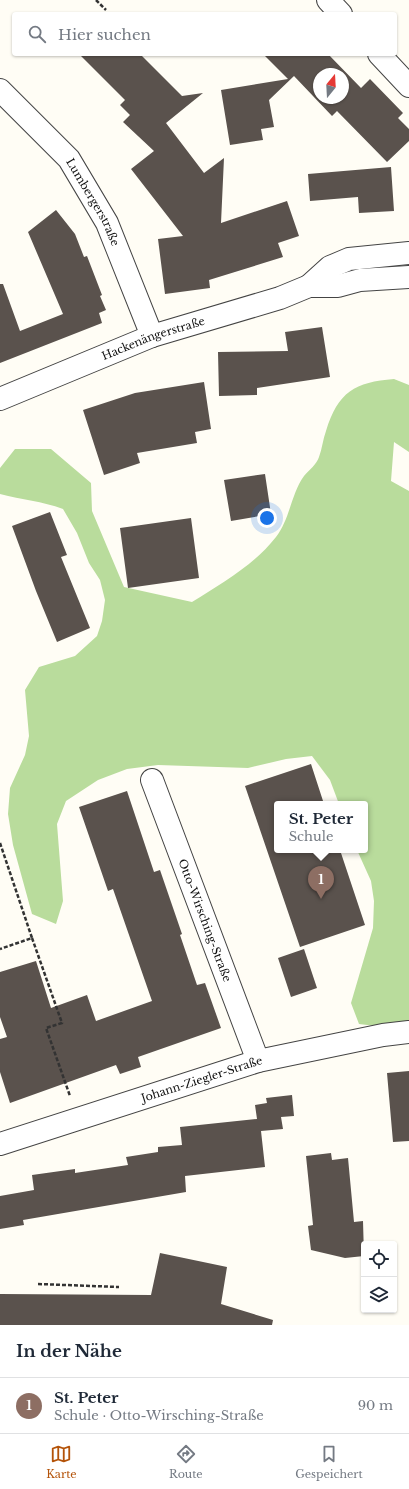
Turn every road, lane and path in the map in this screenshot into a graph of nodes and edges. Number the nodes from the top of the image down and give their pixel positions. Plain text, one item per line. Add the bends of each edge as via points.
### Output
1 (96, 0) edge
2 (328, 0) edge
3 (106, 10) dead end
4 (339, 12) edge
5 (380, 56) edge
6 (409, 86) edge
7 (0, 90) edge
8 (409, 253) edge
9 (409, 277) edge
10 (309, 286) junction
11 (152, 336) junction
12 (0, 399) edge
13 (152, 780) dead end
14 (0, 843) edge
15 (32, 938) junction
16 (0, 949) edge
17 (409, 1032) edge
18 (258, 1061) junction
19 (78, 1120) junction
20 (0, 1144) edge
21 (38, 1284) dead end
22 (119, 1287) dead end

1 - 3 path
2 - 4 street
5 - 6 street
7 - 11 street, Lumbergerstraße via 69,158 107,223
8 - 10 street, Hackenängerstraße via 349,259 330,267
9 - 10 street, Hackenängerstraße via 360,280 338,286
10 - 11 street, Hackenängerstraße via 280,298
11 - 12 street, Hackenängerstraße
13 - 18 street, Otto-Wirsching-Straße
14 - 15 path
15 - 16 path
15 - 19 path via 62,1023 46,1028
17 - 18 street, Johann-Ziegler-Straße
18 - 19 street, Johann-Ziegler-Straße
19 - 20 street, Johann-Ziegler-Straße
21 - 22 path

